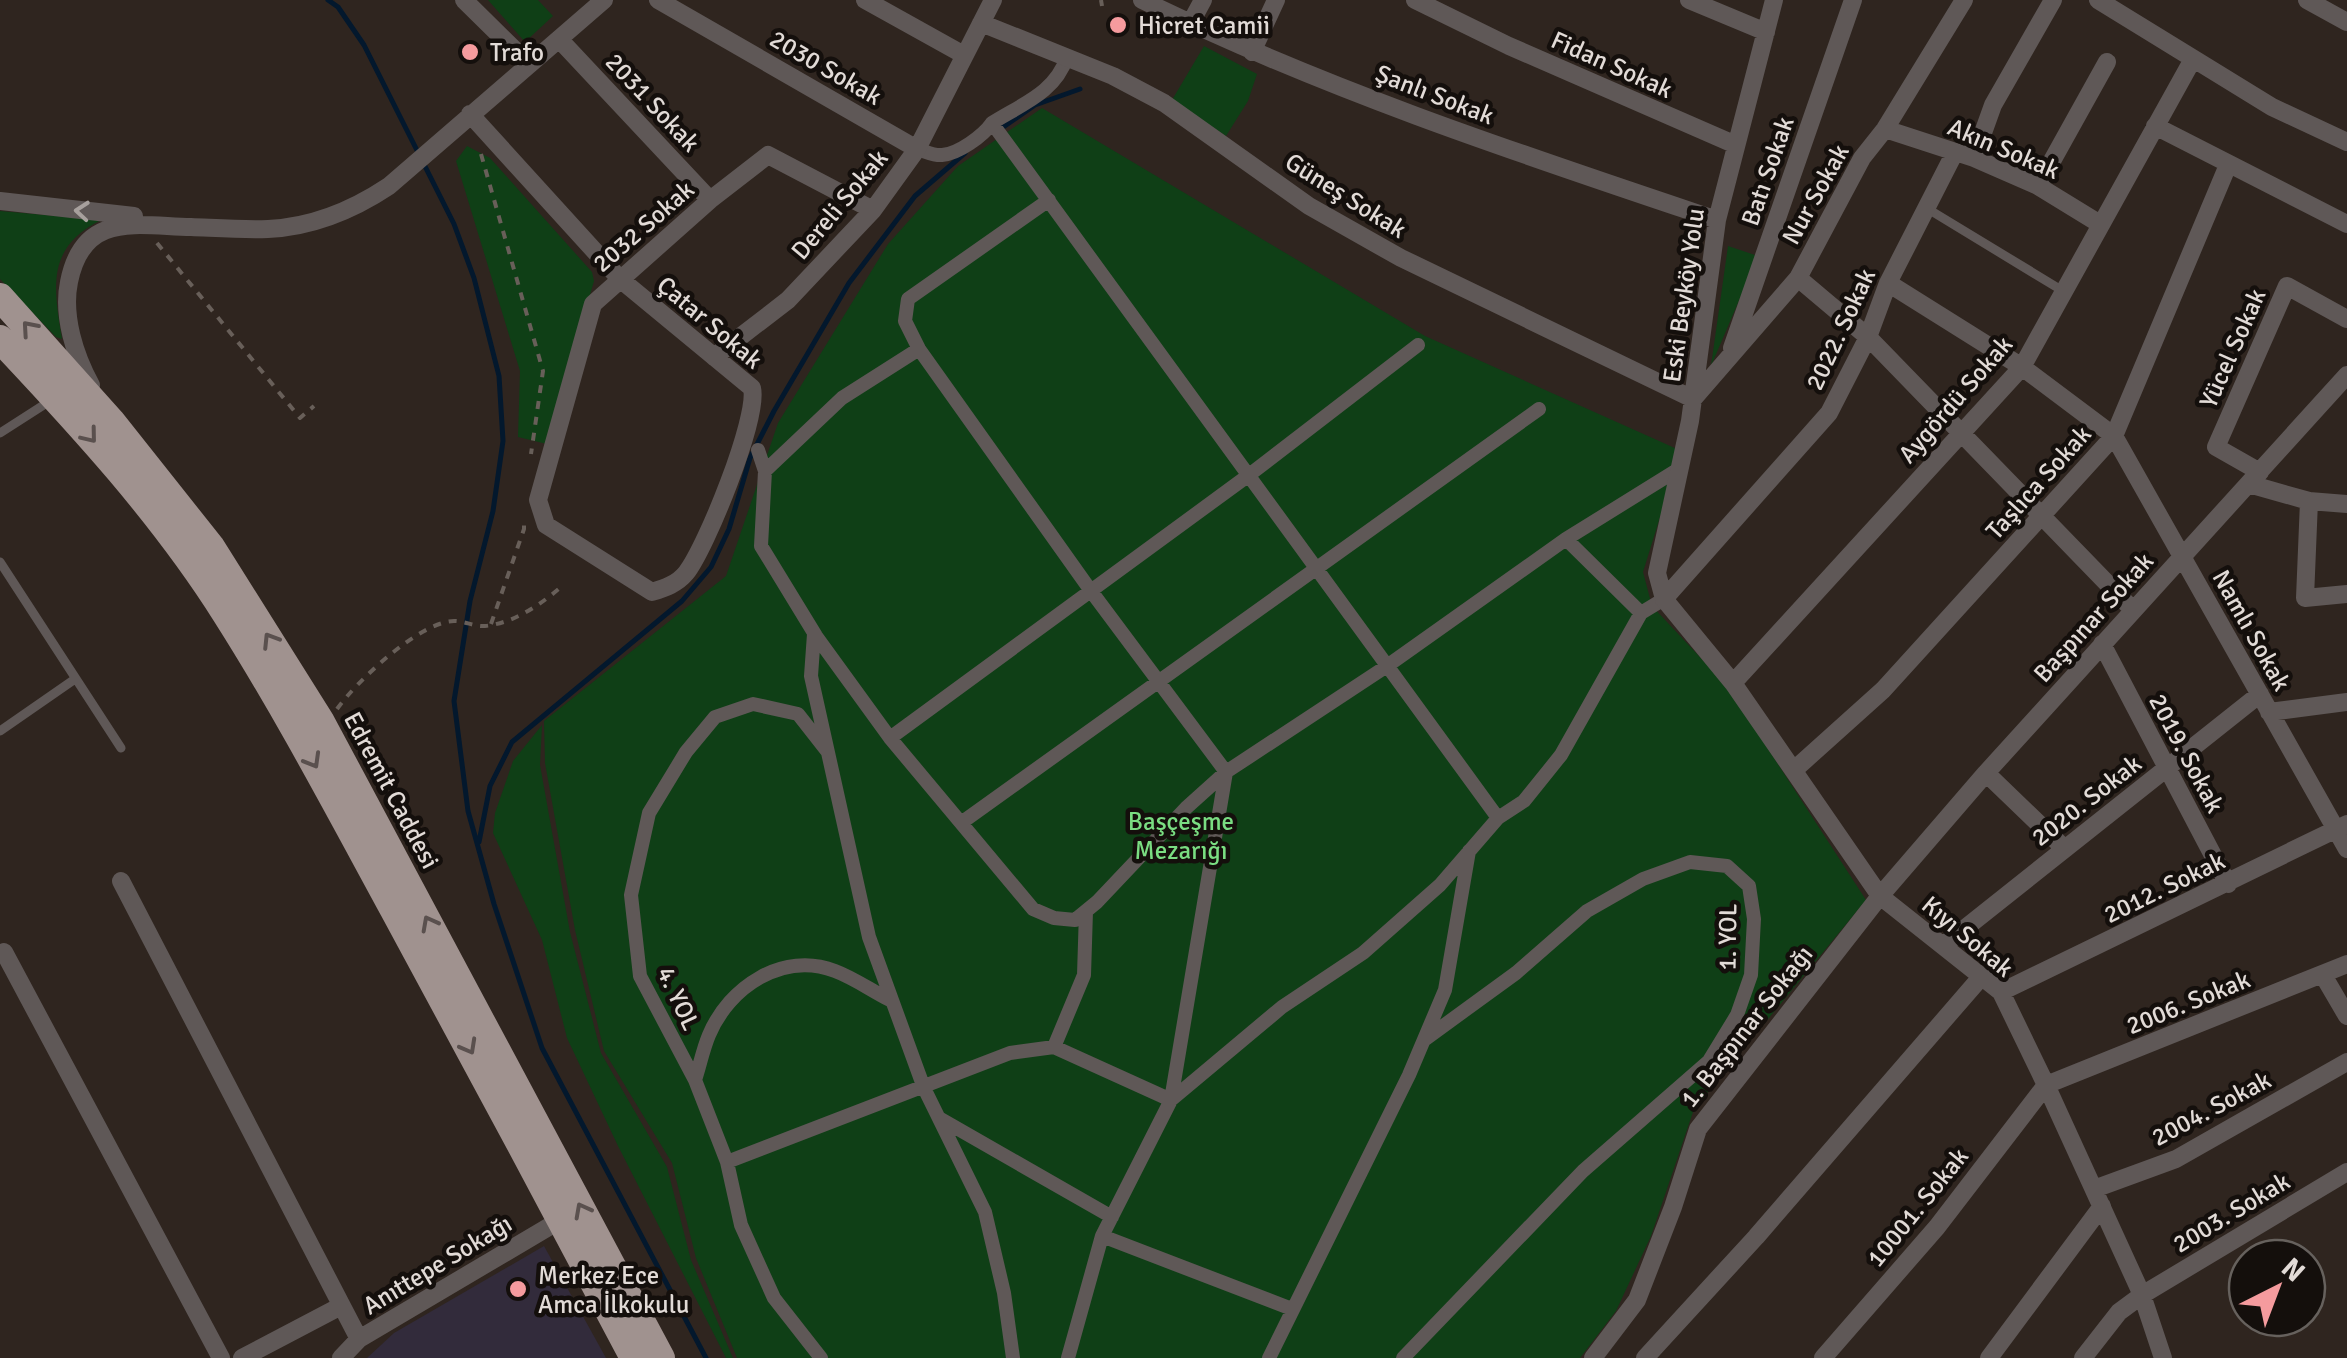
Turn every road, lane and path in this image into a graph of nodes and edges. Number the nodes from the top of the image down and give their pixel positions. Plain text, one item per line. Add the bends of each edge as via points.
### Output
1 (604, 0) edge
2 (658, 0) edge
3 (865, 0) edge
4 (993, 0) edge
5 (1142, 0) edge
6 (1203, 0) edge
7 (1276, 0) edge
8 (1415, 0) edge
9 (1689, 0) edge
10 (1774, 0) edge
11 (1853, 0) edge
12 (1964, 0) edge
13 (2053, 0) edge
14 (2098, 0) edge
15 (2307, 0) edge
16 (469, 2) edge
17 (981, 22) junction
18 (2347, 22) edge
19 (1190, 24) junction
20 (1766, 32) junction
21 (559, 38) junction
22 (1252, 52) junction
23 (964, 55) junction
24 (1067, 58) junction
25 (2193, 59) junction
26 (2108, 62) dead end
27 (528, 64) junction
28 (470, 114) junction
29 (2154, 126) junction
30 (996, 128) junction
31 (1885, 129) junction
32 (2347, 142) edge
33 (1736, 146) junction
34 (917, 148) junction
35 (482, 154) dead end
36 (1964, 155) junction
37 (2228, 165) junction
38 (2038, 186) junction
39 (0, 200) edge
40 (710, 200) junction
41 (1049, 200) junction
42 (873, 210) junction
43 (1928, 210) junction
44 (1717, 220) junction
45 (2100, 224) junction
46 (2347, 224) edge
47 (214, 226) junction
48 (150, 234) dead end
49 (1798, 278) junction
50 (620, 279) junction
51 (1888, 282) junction
52 (2063, 291) junction
53 (0, 297) edge
54 (2347, 319) edge
55 (1868, 337) junction
56 (0, 339) edge
57 (1418, 345) dead end
58 (919, 349) junction
59 (714, 357) junction
60 (1728, 358) junction
61 (2022, 367) junction
62 (543, 371) dead end
63 (2347, 375) edge
64 (55, 398) junction
65 (1692, 399) junction
66 (314, 406) dead end
67 (1539, 409) dead end
68 (110, 421) junction
69 (1961, 432) junction
70 (0, 433) edge
71 (2114, 436) junction
72 (758, 450) dead end
73 (764, 471) junction
74 (1674, 472) dead end
75 (1249, 475) junction
76 (2254, 478) junction
77 (2309, 502) junction
78 (2347, 504) edge
79 (2043, 514) junction
80 (546, 524) joint
81 (1566, 539) junction
82 (2182, 556) junction
83 (0, 562) edge
84 (1317, 569) junction
85 (561, 587) dead end
86 (1091, 591) junction
87 (2347, 594) edge
88 (1664, 599) junction
89 (2134, 610) junction
90 (1640, 613) junction
91 (814, 633) junction
92 (2102, 644) junction
93 (1387, 666) junction
94 (75, 678) junction
95 (1734, 683) junction
96 (1159, 684) junction
97 (2260, 694) junction
98 (2347, 702) edge
99 (2270, 712) junction
100 (331, 716) dead end
101 (0, 731) edge
102 (890, 738) junction
103 (120, 748) dead end
104 (827, 751) junction
105 (2167, 768) junction
106 (1794, 770) junction
107 (1226, 772) junction
108 (1986, 773) junction
109 (1498, 818) junction
110 (961, 823) junction
111 (2341, 827) edge
112 (2066, 849) junction
113 (2347, 850) edge
114 (1469, 851) junction
115 (121, 881) dead end
116 (2228, 884) junction
117 (1880, 896) junction
118 (1086, 911) junction
119 (1944, 945) junction
120 (4, 952) dead end
121 (2347, 964) edge
122 (2323, 975) junction
123 (1982, 976) junction
124 (2000, 992) junction
125 (890, 1000) junction
126 (2347, 1016) edge
127 (1424, 1040) junction
128 (1054, 1046) junction
129 (2347, 1062) edge
130 (696, 1080) junction
131 (2046, 1084) junction
132 (924, 1088) junction
133 (1171, 1100) junction
134 (938, 1118) junction
135 (727, 1162) junction
136 (2347, 1172) edge
137 (2098, 1198) junction
138 (1112, 1217) junction
139 (562, 1219) junction
140 (1102, 1236) junction
141 (2142, 1295) junction
142 (342, 1306) junction
143 (1292, 1309) junction
144 (359, 1340) junction
145 (221, 1358) edge
146 (242, 1358) edge
147 (342, 1358) edge
148 (634, 1358) edge
149 (661, 1358) edge
150 (821, 1358) edge
151 (1013, 1358) edge
152 (1068, 1358) edge
153 (1269, 1358) edge
154 (1403, 1358) edge
155 (1593, 1358) edge
156 (1646, 1358) edge
157 (1822, 1358) edge
158 (1989, 1358) edge
159 (2083, 1358) edge
160 (2163, 1358) edge

1 - 21 street
2 - 34 street, 2030 Sokak
3 - 23 street
4 - 17 street, Dereli Sokak
5 - 19 street, Şanlı Sokak
6 - 19 street
7 - 22 street
8 - 33 street, Fidan Sokak
9 - 20 street
10 - 20 street, Eski Beyköy Yolu
11 - 60 street, Batı Sokak
12 - 31 street, Nur Sokak
13 - 36 street, 2022. Sokak
14 - 25 street
15 - 18 street
16 - 27 street
17 - 23 street, Dereli Sokak
17 - 24 street, Güneş Sokak
19 - 22 street, Şanlı Sokak
20 - 33 street, Eski Beyköy Yolu
21 - 27 street
21 - 40 street, 2031 Sokak
22 - 44 street, Şanlı Sokak
23 - 34 street, Dereli Sokak
24 - 30 street via 1060,78
24 - 65 street, Güneş Sokak via 1164,102 1309,206 1402,258
25 - 29 street, Aygördü Sokak
25 - 32 street
26 - 38 street
27 - 28 street
28 - 47 street via 360,205 302,224
28 - 50 street, Çatar Sokak
29 - 37 street
29 - 45 street, Aygördü Sokak
30 - 34 street via 952,153
30 - 41 street
31 - 36 street, Akın Sokak
31 - 49 street, Nur Sokak via 1862,158
33 - 44 street, Eski Beyköy Yolu
34 - 42 street, Dereli Sokak
35 - 62 path
36 - 38 street, Akın Sokak
36 - 43 street, 2022. Sokak
37 - 46 street
37 - 71 street, Taşlıca Sokak
38 - 45 street, Akın Sokak
47 -> 39 street
40 - 42 street, 2032 Sokak via 768,155
40 - 50 street, 2032 Sokak
41 - 58 street via 908,298 905,321
41 - 75 street
42 - 59 street, Dereli Sokak via 788,300
43 - 51 street, 2022. Sokak
43 - 52 lane
44 - 65 street, Eski Beyköy Yolu
45 - 52 street, Aygördü Sokak
47 - 68 street via 114,226 88,242 73,263 69,324 80,365
48 - 66 path via 300,418
49 - 55 street
49 - 60 street, Nur Sokak
50 - 59 street, Çatar Sokak
50 - 80 street, 2032 Sokak via 593,304 538,500
51 - 55 street, 2022. Sokak
51 - 61 street
52 - 61 street, Aygördü Sokak
68 -> 53 highway, Edremit Caddesi
54 - 76 street, Yücel Sokak via 2287,286 2216,447
55 - 69 street
55 - 88 street, 2022. Sokak via 1829,413
56 - 64 highway
57 - 75 street
58 - 73 street via 842,398
58 - 86 street
59 - 80 street, Çatar Sokak via 752,388 752,414 706,540 684,575 652,592
60 - 65 street, Nur Sokak
61 - 69 street, Aygördü Sokak
61 - 71 street
63 - 76 street, Başpınar Sokak
64 - 70 lane
64 -> 139 highway via 164,527 225,612
65 - 88 street, Eski Beyköy Yolu via 1657,573
67 - 84 street
149 -> 68 highway, Edremit Caddesi via 321,722 211,547
69 - 79 street
69 - 95 street, Aygördü Sokak
71 - 79 street, Taşlıca Sokak
71 - 82 street, Namlı Sokak
72 - 73 street
73 - 91 street via 761,546
74 - 81 street
75 - 84 street
75 - 86 street
76 - 77 street
76 - 82 street, Başpınar Sokak
77 - 78 street
77 - 87 street via 2305,598
79 - 89 street
79 - 106 street, Taşlıca Sokak via 1883,690
81 - 90 street
81 - 93 street
82 - 89 street, Başpınar Sokak
82 - 97 street, Namlı Sokak
83 - 94 lane
84 - 93 street
84 - 96 street
85 - 100 path via 504,622 452,621 382,660
86 - 96 street
86 - 102 street
88 - 90 street
88 - 95 street, Kıyı Sokak
89 - 92 street, Başpınar Sokak
90 - 109 street via 1561,755 1524,801
91 - 102 street
91 - 104 street via 811,676
92 - 105 street, 2019. Sokak
92 - 108 street, Başpınar Sokak
93 - 107 street
93 - 109 street
94 - 101 lane
94 - 103 lane
95 - 106 street, Kıyı Sokak
96 - 107 street
96 - 110 street
97 - 99 street, Namlı Sokak
97 - 105 street, 2020. Sokak
98 - 99 street
99 - 111 street, Namlı Sokak
102 - 110 street
104 - 125 street via 868,937
104 - 130 street, 4. YOL via 798,714 753,704 715,717 648,812 631,895 640,976
105 - 112 street, 2020. Sokak
105 - 116 street, 2019. Sokak
106 - 117 street, Kıyı Sokak
107 - 118 street
107 - 133 street
108 - 112 street
108 - 117 street, Başpınar Sokak
109 - 114 street
110 - 118 street via 1033,909 1075,920
111 - 113 street, Namlı Sokak
111 - 116 street, 2012. Sokak
112 - 119 street, 2020. Sokak
114 - 127 street via 1445,990
114 - 133 street via 1363,954 1282,1007
115 - 142 street
116 - 124 street, 2012. Sokak
117 - 119 street, Kıyı Sokak
117 - 155 street, 1. Başpınar Sokağı via 1698,1129 1637,1300
118 - 128 street via 1084,975
119 - 123 street, Kıyı Sokak
120 - 145 street
121 - 122 street, 2006. Sokak
122 - 126 street
122 - 131 street, 2006. Sokak
123 - 124 street, Kıyı Sokak
123 - 156 street
124 - 131 street, Kıyı Sokak
125 - 130 street via 832,970 797,964 760,975 710,1032
125 - 132 street
127 - 143 street
127 - 154 street, 1. YOL via 1588,911 1644,878 1690,862 1727,866 1749,886 1751,976 1710,1061 1583,1172
128 - 132 street via 1010,1053
128 - 133 street
129 - 137 street, 2004. Sokak
130 - 135 street, 4. YOL
131 - 137 street, Kıyı Sokak
131 - 157 street, 10001. Sokak via 1937,1227
132 - 134 street
132 - 135 street
133 - 138 street
134 - 138 street
134 - 151 street via 985,1212
135 - 150 street, 4. YOL via 740,1226 774,1298
136 - 141 street, 2003. Sokak
137 - 141 street, Kıyı Sokak
137 - 158 street
138 - 140 street
139 - 144 street, Anıttepe Sokağı
139 - 148 highway
140 - 143 street
140 - 152 street
141 - 159 street, 2003. Sokak via 2119,1312
141 - 160 street, Kıyı Sokak
142 - 144 street
142 - 146 street
143 - 153 street
144 - 147 street, Anıttepe Sokağı

